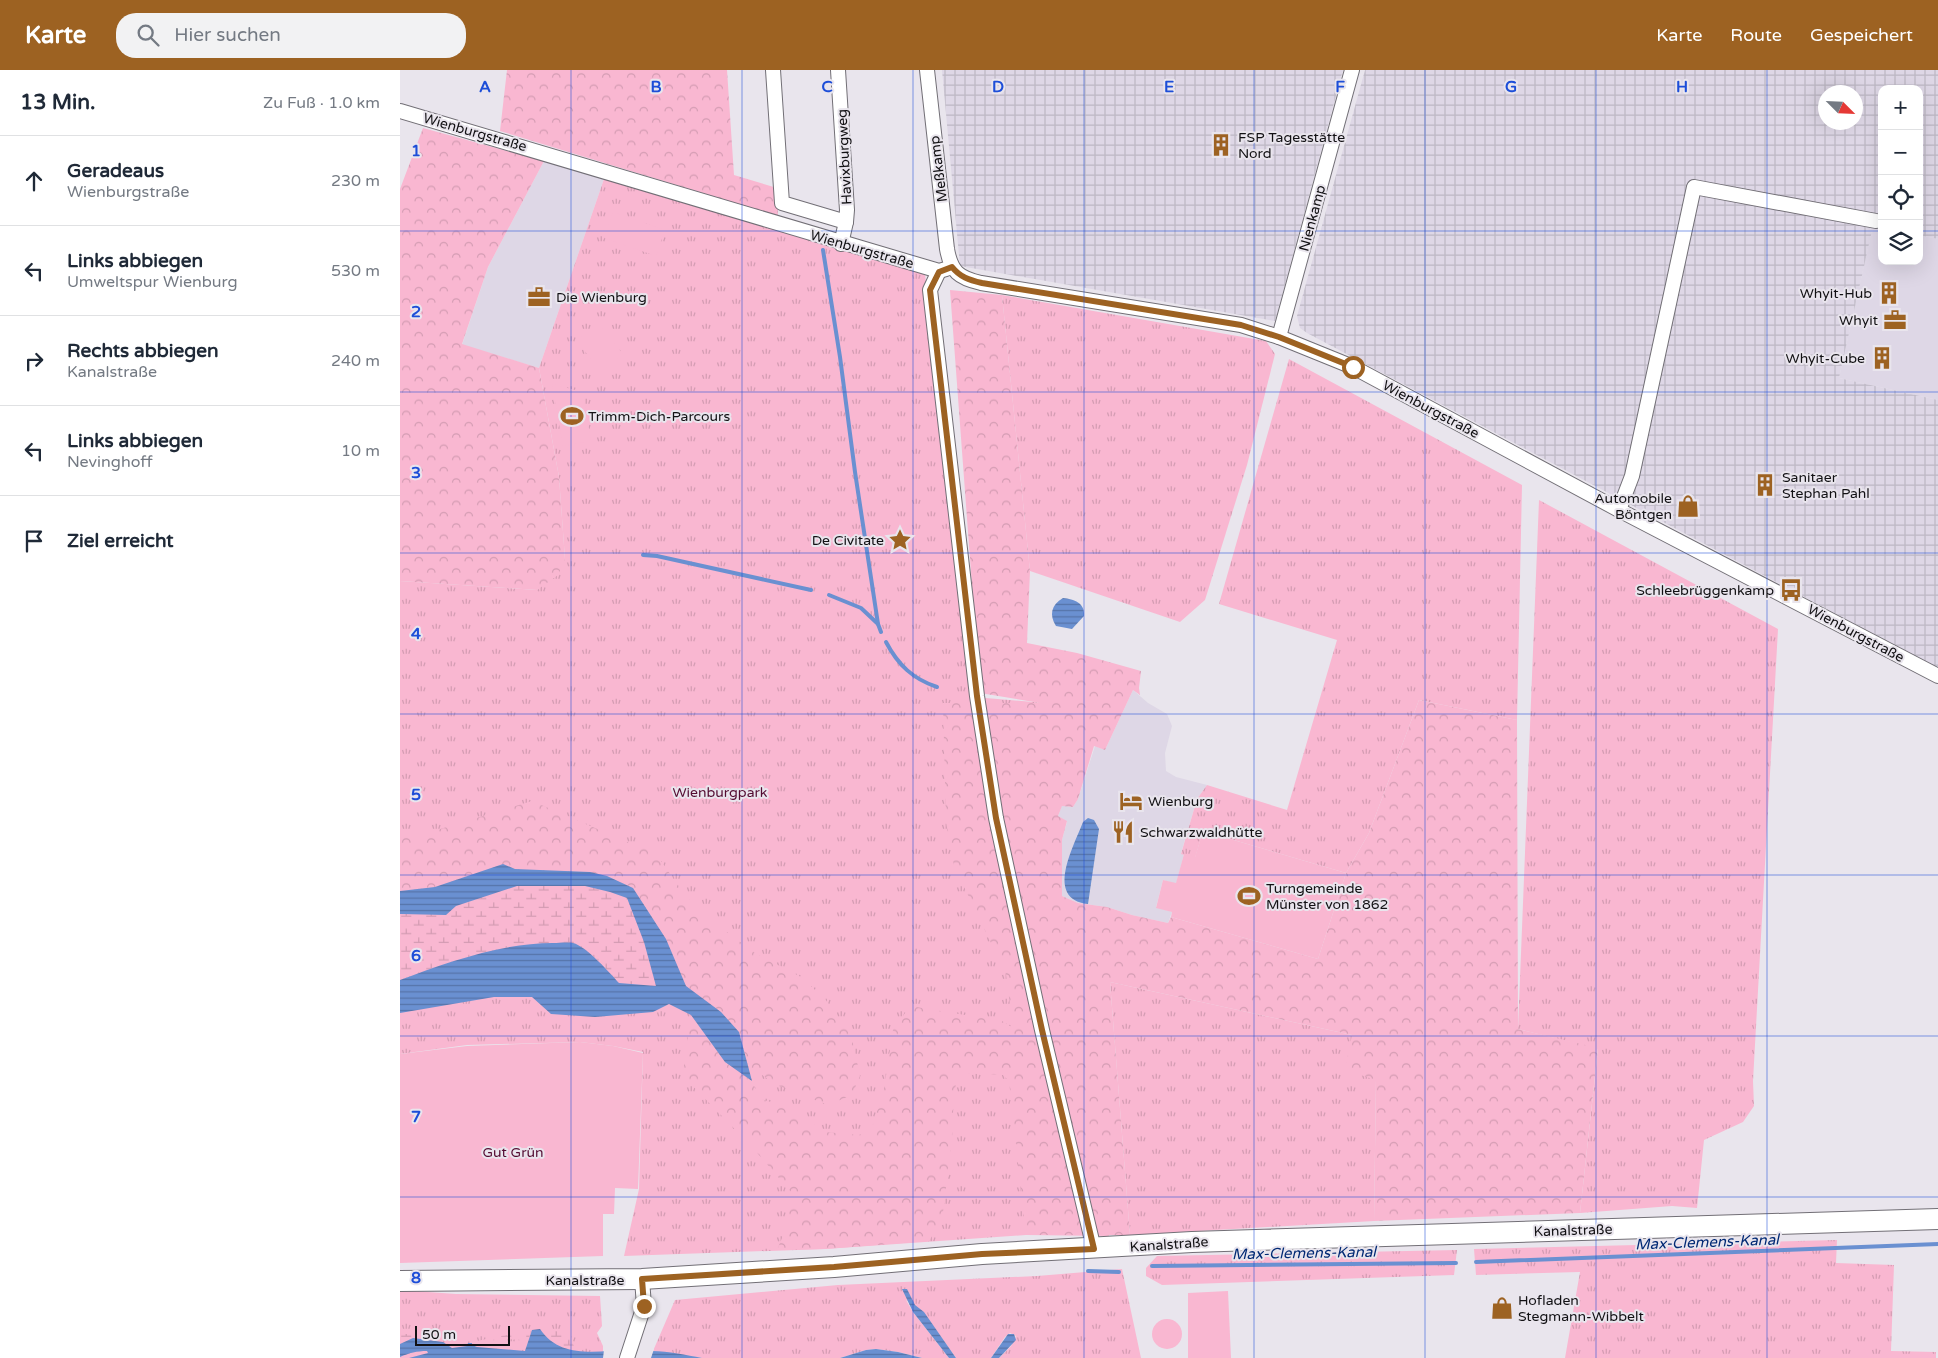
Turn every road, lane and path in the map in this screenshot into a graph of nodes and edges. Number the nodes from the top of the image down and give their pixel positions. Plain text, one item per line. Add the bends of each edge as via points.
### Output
1 (773, 70) edge
2 (838, 70) edge
3 (928, 70) edge
4 (1352, 70) edge
5 (400, 111) edge
6 (1876, 221) dead end
7 (846, 222) junction
8 (841, 244) junction
9 (945, 269) junction
10 (1279, 337) junction
11 (1619, 510) junction
12 (1938, 676) edge
13 (1938, 1219) edge
14 (1094, 1249) junction
15 (642, 1279) junction
16 (400, 1281) edge
17 (627, 1358) edge

1 - 7 street via 782,203
2 - 7 street, Havixburgweg
3 - 9 street, Meßkamp via 947,249
4 - 10 street, Nienkamp
5 - 8 street, Wienburgstraße
6 - 11 street via 1694,187 1632,476
7 - 8 street, Havixburgweg
8 - 9 street, Wienburgstraße
9 - 10 street, Wienburgstraße via 973,281 1215,320
9 - 14 street via 930,290 990,784 1006,868
10 - 11 street, Wienburgstraße via 1353,367
11 - 12 street, Wienburgstraße
13 - 14 main road, Kanalstraße via 1192,1242
14 - 15 main road, Kanalstraße
15 - 16 main road, Kanalstraße
15 - 17 street via 644,1306

